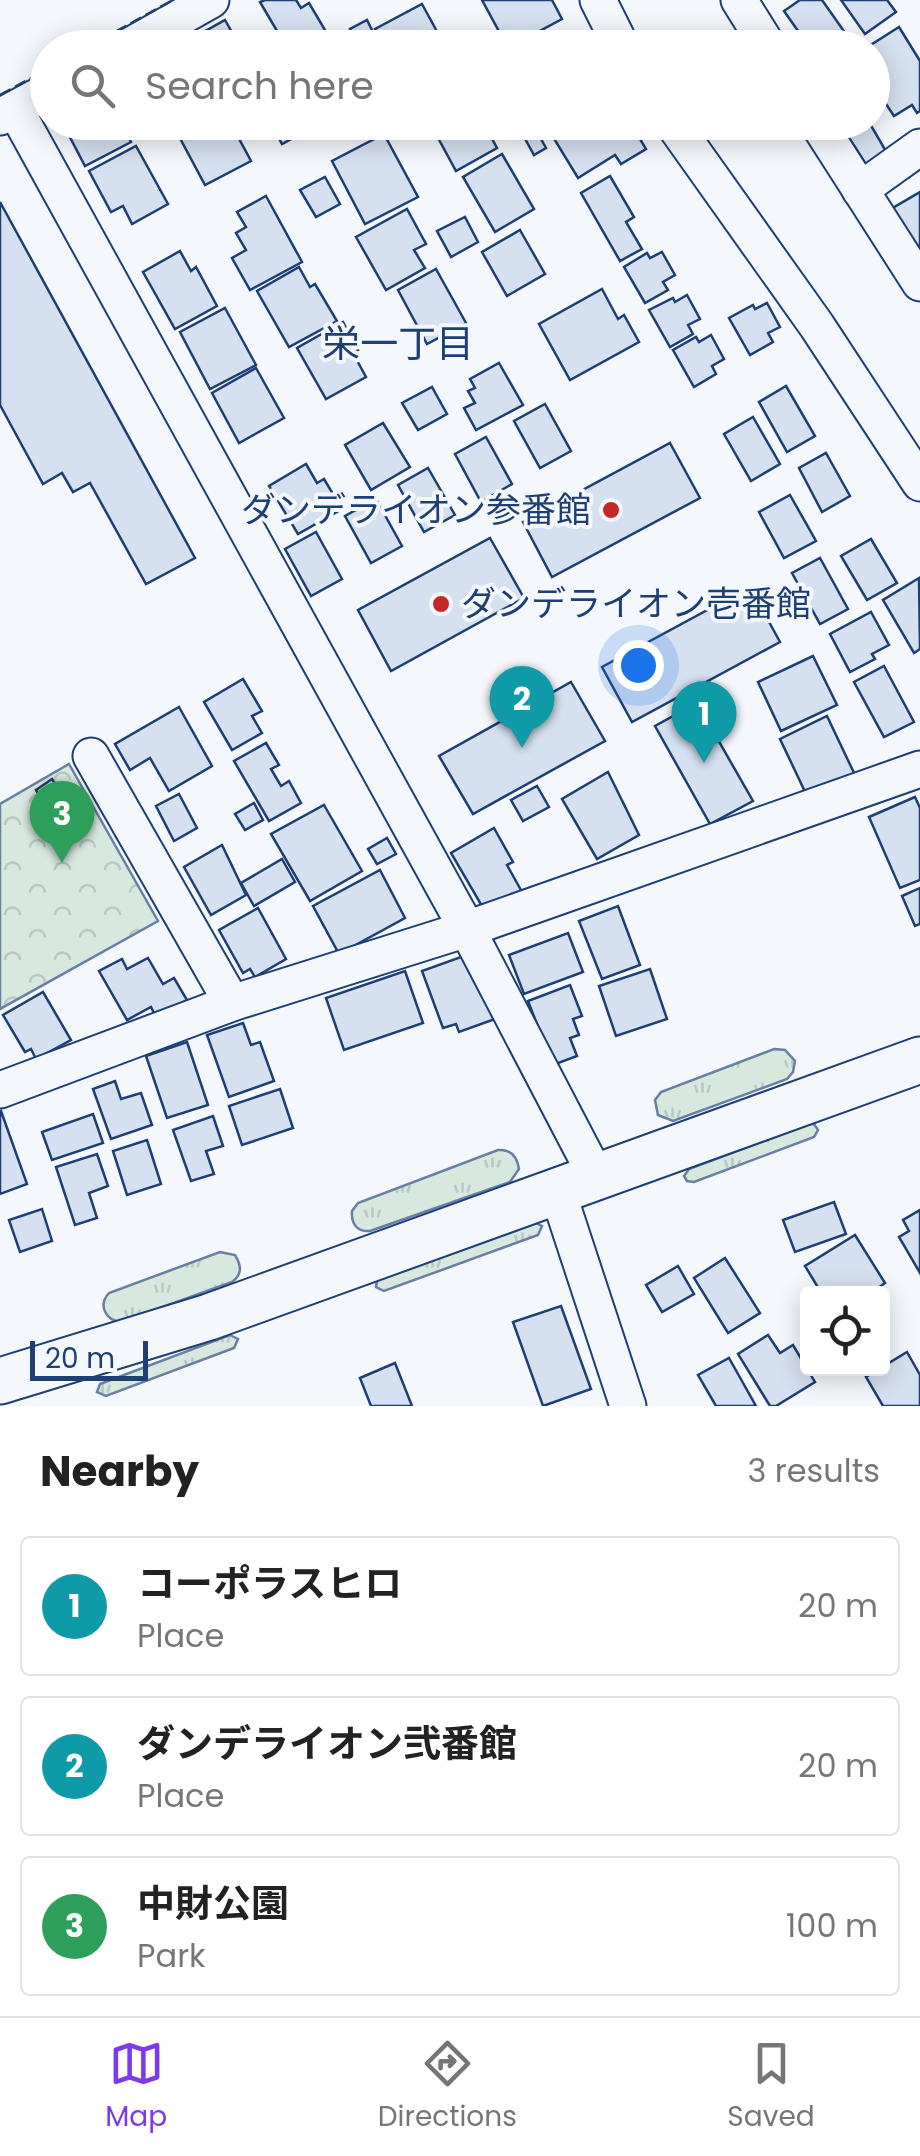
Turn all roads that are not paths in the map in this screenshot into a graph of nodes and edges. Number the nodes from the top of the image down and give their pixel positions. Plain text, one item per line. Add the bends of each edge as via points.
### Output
1 (211, 0) edge
2 (598, 0) edge
3 (738, 0) edge
4 (158, 30) edge
5 (613, 30) edge
6 (757, 30) edge
7 (30, 101) edge
8 (8, 113) edge
9 (685, 140) edge
10 (828, 140) edge
11 (920, 147) edge
12 (860, 190) junction
13 (920, 284) edge
14 (920, 483) edge
15 (90, 756) dead end
16 (920, 769) edge
17 (468, 929) junction
18 (232, 1003) junction
19 (920, 1060) edge
20 (4, 1080) edge
21 (578, 1185) junction
22 (0, 1382) edge
23 (628, 1406) edge

1 - 4 street
2 - 5 street
3 - 6 street
7 - 8 street
8 - 17 street
9 - 14 street
10 - 12 street
11 - 12 street
12 - 13 street
15 - 18 street
16 - 17 street
17 - 18 street
17 - 21 street
18 - 20 street
19 - 21 street
21 - 22 street via 209,1317
21 - 23 street

